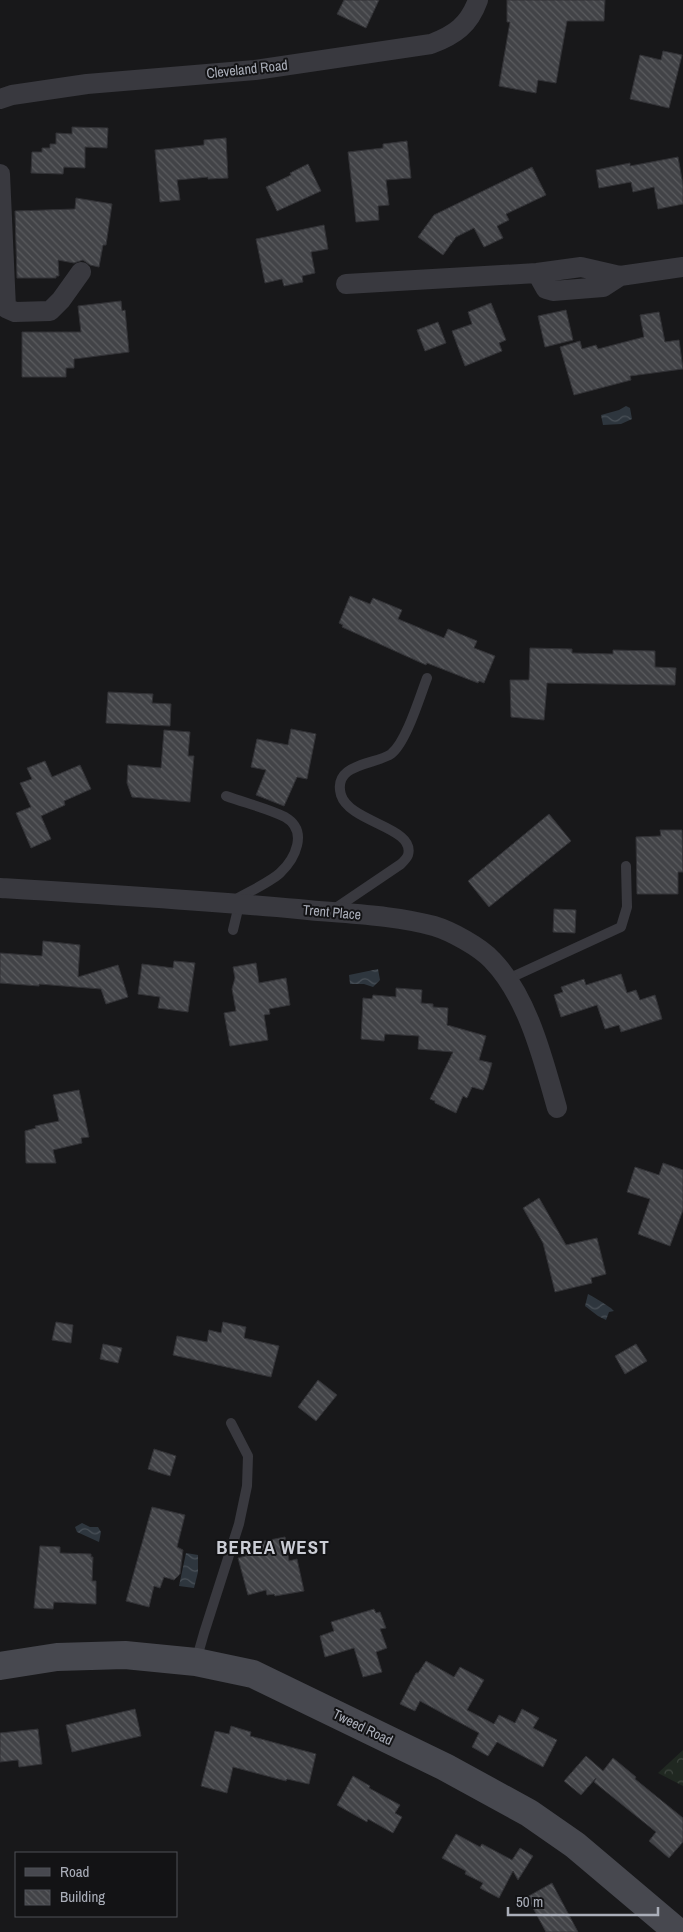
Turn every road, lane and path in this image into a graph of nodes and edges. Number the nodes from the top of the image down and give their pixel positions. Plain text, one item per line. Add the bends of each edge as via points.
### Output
1 (477, 2) edge
2 (0, 99) edge
3 (0, 174) edge
4 (683, 267) edge
5 (81, 272) dead end
6 (346, 284) dead end
7 (427, 678) dead end
8 (226, 796) dead end
9 (626, 866) dead end
10 (0, 888) edge
11 (234, 905) junction
12 (329, 912) junction
13 (233, 930) dead end
14 (508, 979) junction
15 (557, 1108) dead end
16 (232, 1423) dead end
17 (196, 1662) junction
18 (0, 1666) edge
19 (678, 1932) edge

1 - 2 street, Cleveland Road via 461,28 431,44 255,70 87,84
3 - 5 street via 6,308 15,312 50,311
4 - 6 street via 620,276 602,287 553,291 546,289 537,273
7 - 12 lane via 403,739 392,753 346,772 341,783 341,794 348,807 403,836 408,845 408,855 401,864
8 - 11 lane via 286,818 298,834 289,862 279,874
9 - 14 lane via 627,907 621,927
10 - 11 street, Trent Place
11 - 12 street, Trent Place
11 - 13 lane
12 - 14 street, Trent Place via 406,919 437,927 477,948 492,959
14 - 15 street, Trent Place via 534,1036
16 - 17 lane via 248,1456 247,1486 239,1524
17 - 18 street, Tweed Road via 125,1655 57,1657
17 - 19 street, Tweed Road via 253,1674 445,1767 530,1813 575,1845

